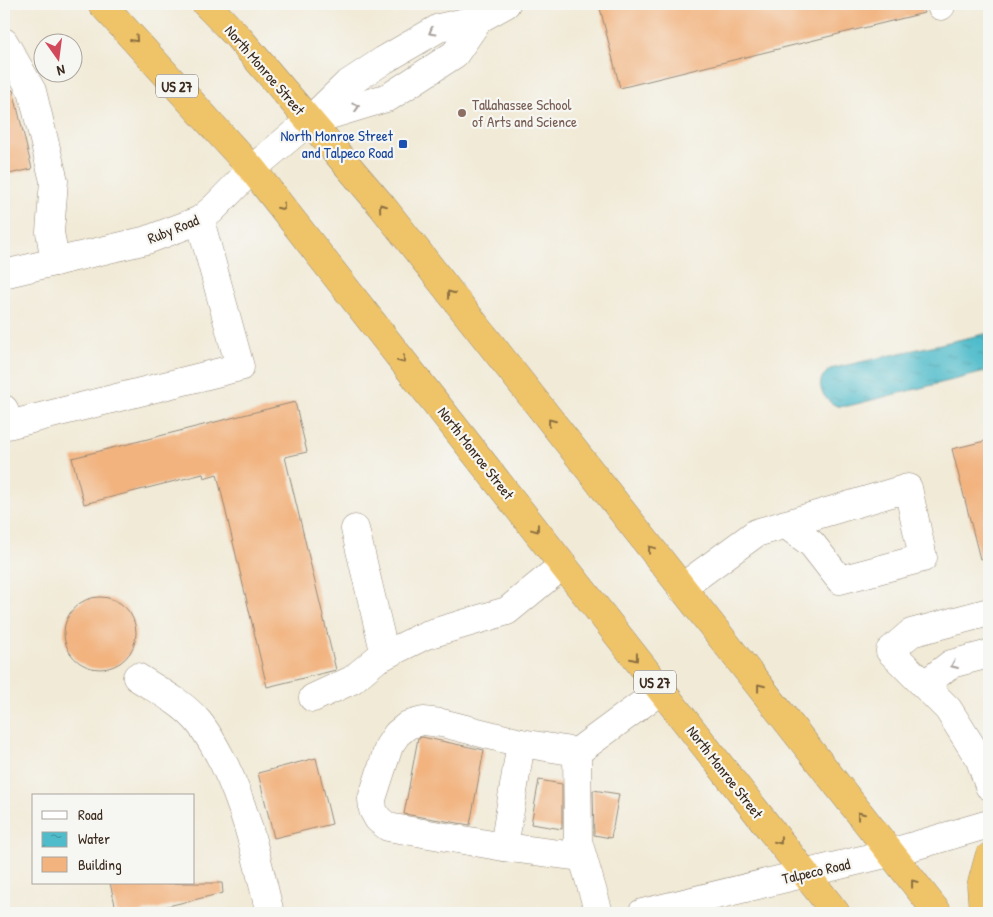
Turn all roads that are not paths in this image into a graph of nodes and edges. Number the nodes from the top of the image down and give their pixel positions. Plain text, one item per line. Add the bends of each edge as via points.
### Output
1 (102, 4) edge
2 (206, 4) edge
3 (506, 4) edge
4 (4, 42) edge
5 (309, 121) junction
6 (252, 169) junction
7 (200, 220) junction
8 (55, 262) junction
9 (4, 274) edge
10 (4, 409) edge
11 (785, 524) junction
12 (355, 529) dead end
13 (563, 565) junction
14 (681, 588) junction
15 (989, 612) edge
16 (386, 654) junction
17 (989, 654) edge
18 (137, 678) dead end
19 (924, 685) junction
20 (661, 690) junction
21 (313, 698) dead end
22 (520, 743) junction
23 (577, 752) junction
24 (989, 786) edge
25 (989, 824) edge
26 (504, 847) junction
27 (890, 853) junction
28 (582, 857) junction
29 (989, 857) edge
30 (805, 874) junction
31 (270, 913) edge
32 (599, 913) edge
33 (642, 913) edge
34 (836, 913) edge
35 (938, 913) edge
36 (982, 913) edge

1 -> 6 highway, North Monroe Street / US 27
2 - 5 highway, North Monroe Street
3 - 5 street, Ruby Road via 479,19 439,28 384,60 346,84
4 - 8 street via 32,91 54,181 50,232
5 - 6 street, Ruby Road
14 -> 5 highway, North Monroe Street via 382,206
6 - 7 street, Ruby Road
6 -> 13 highway, North Monroe Street / US 27
7 - 8 street, Ruby Road via 147,240
7 - 10 street via 240,367 8,425
8 - 9 street, Ruby Road
11 - 11 street via 812,544 840,580 923,558 908,488
11 - 14 street via 756,533
12 - 16 street
13 - 16 street via 507,611 426,634
13 -> 20 highway, North Monroe Street / US 27
27 -> 14 highway, North Monroe Street
15 - 19 street via 911,633 890,650
16 - 21 street via 352,680
17 -> 19 street via 951,664
18 - 31 street via 174,700 196,719 216,747 236,787 247,820
19 - 24 street via 948,709 980,760
20 - 23 street
20 -> 30 highway, North Monroe Street / US 27
22 - 23 street
22 - 26 street
22 - 26 street via 442,723 423,721 408,725 389,746 372,799 373,810 388,827
23 - 28 street via 578,841
25 - 27 street, Talpeco Road
26 - 28 street
27 - 30 street, Talpeco Road
35 -> 27 highway, North Monroe Street
28 - 32 street
29 - 36 highway via 981,886
30 - 33 street, Talpeco Road
30 - 34 highway, North Monroe Street / US 27

